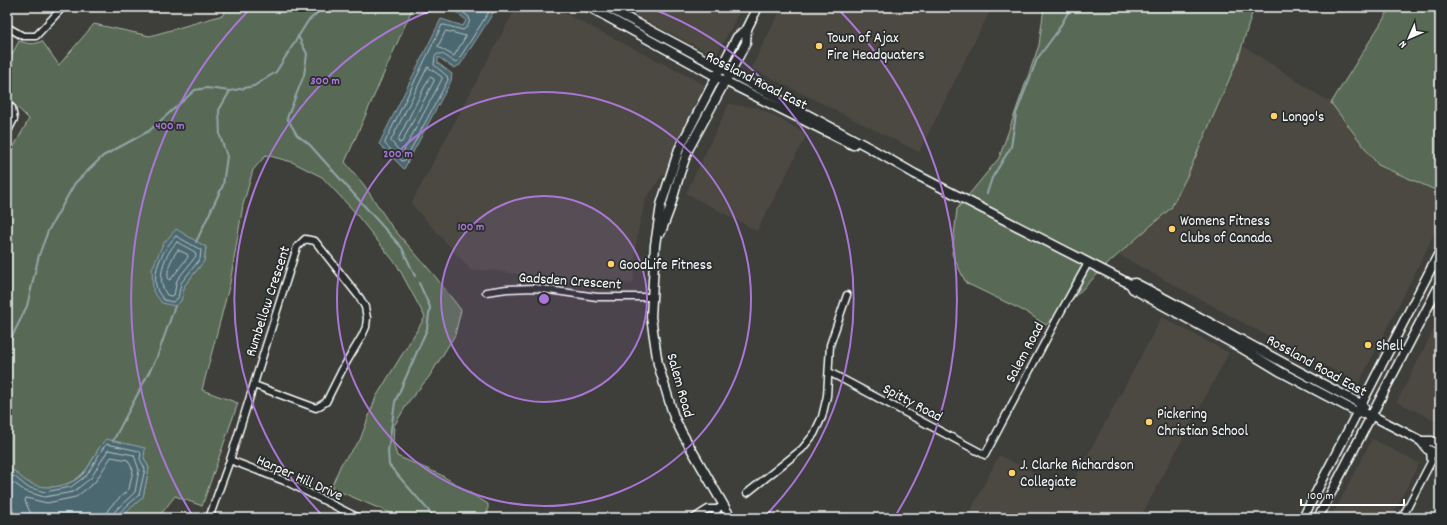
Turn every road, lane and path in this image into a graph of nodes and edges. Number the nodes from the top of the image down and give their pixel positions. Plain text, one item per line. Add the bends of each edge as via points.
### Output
1 (63, 7) edge
2 (589, 7) edge
3 (607, 7) edge
4 (758, 7) edge
5 (7, 27) edge
6 (747, 30) junction
7 (721, 68) junction
8 (730, 73) junction
9 (717, 77) junction
10 (726, 81) junction
11 (7, 104) edge
12 (7, 134) edge
13 (915, 174) junction
14 (656, 245) junction
15 (1440, 251) edge
16 (1088, 263) junction
17 (1432, 266) junction
18 (1440, 270) edge
19 (1130, 284) junction
20 (1440, 284) edge
21 (486, 292) dead end
22 (847, 295) dead end
23 (652, 297) junction
24 (829, 372) junction
25 (254, 385) junction
26 (1361, 404) junction
27 (1357, 412) junction
28 (1371, 415) junction
29 (1421, 441) junction
30 (1440, 446) edge
31 (1430, 451) junction
32 (986, 455) joint
33 (1440, 457) edge
34 (230, 460) junction
35 (1431, 462) junction
36 (747, 493) dead end
37 (720, 507) junction
38 (209, 518) edge
39 (359, 518) edge
40 (694, 518) edge
41 (715, 518) edge
42 (731, 518) edge
43 (1303, 518) edge
44 (1318, 518) edge
45 (1402, 518) edge

1 - 5 street via 36,36 23,36
2 - 9 main road, Rossland Road East
3 - 7 main road, Rossland Road East
4 - 6 main road, Salem Road
6 - 7 main road, Salem Road via 737,37
6 - 8 main road, Salem Road via 746,43
7 - 8 main road, Rossland Road East
7 - 9 main road, Salem Road
8 - 10 main road, Salem Road
8 - 13 main road, Rossland Road East
9 - 10 main road, Rossland Road East
9 - 14 main road, Salem Road via 679,149 661,205
10 - 13 main road, Rossland Road East
10 - 14 main road, Salem Road via 688,150
11 - 12 street via 12,108 14,118
13 - 16 main road, Rossland Road East
14 - 23 main road, Salem Road
15 - 17 main road
16 - 19 main road, Rossland Road East
16 - 32 street, Salem Road
17 - 18 main road
17 - 26 main road
19 - 26 main road, Rossland Road East via 1135,283
19 - 27 main road, Rossland Road East via 1133,289
20 - 28 main road
21 - 23 street, Gadsden Crescent via 535,288 597,297
22 - 24 street via 830,345
23 - 37 main road, Salem Road via 651,317 658,364 674,417
24 - 32 street, Spitty Road
24 - 36 street via 822,417 814,434 802,448
25 - 25 street, Rumbellow Crescent via 316,408 326,402 366,327 365,307 360,298 315,241 305,239 297,247
25 - 34 street, Rumbellow Crescent
26 - 27 main road
26 - 28 main road, Rossland Road East
27 - 28 main road, Rossland Road East
27 - 43 main road
28 - 29 main road
28 - 44 main road
29 - 30 main road via 1432,441
29 - 31 main road
31 - 33 main road
31 - 35 street
33 - 35 street
34 - 38 street, Rumbellow Crescent
34 - 39 street, Harper Hill Drive via 287,482
35 - 45 street
37 - 40 street via 708,508
37 - 41 street
37 - 42 main road, Salem Road

